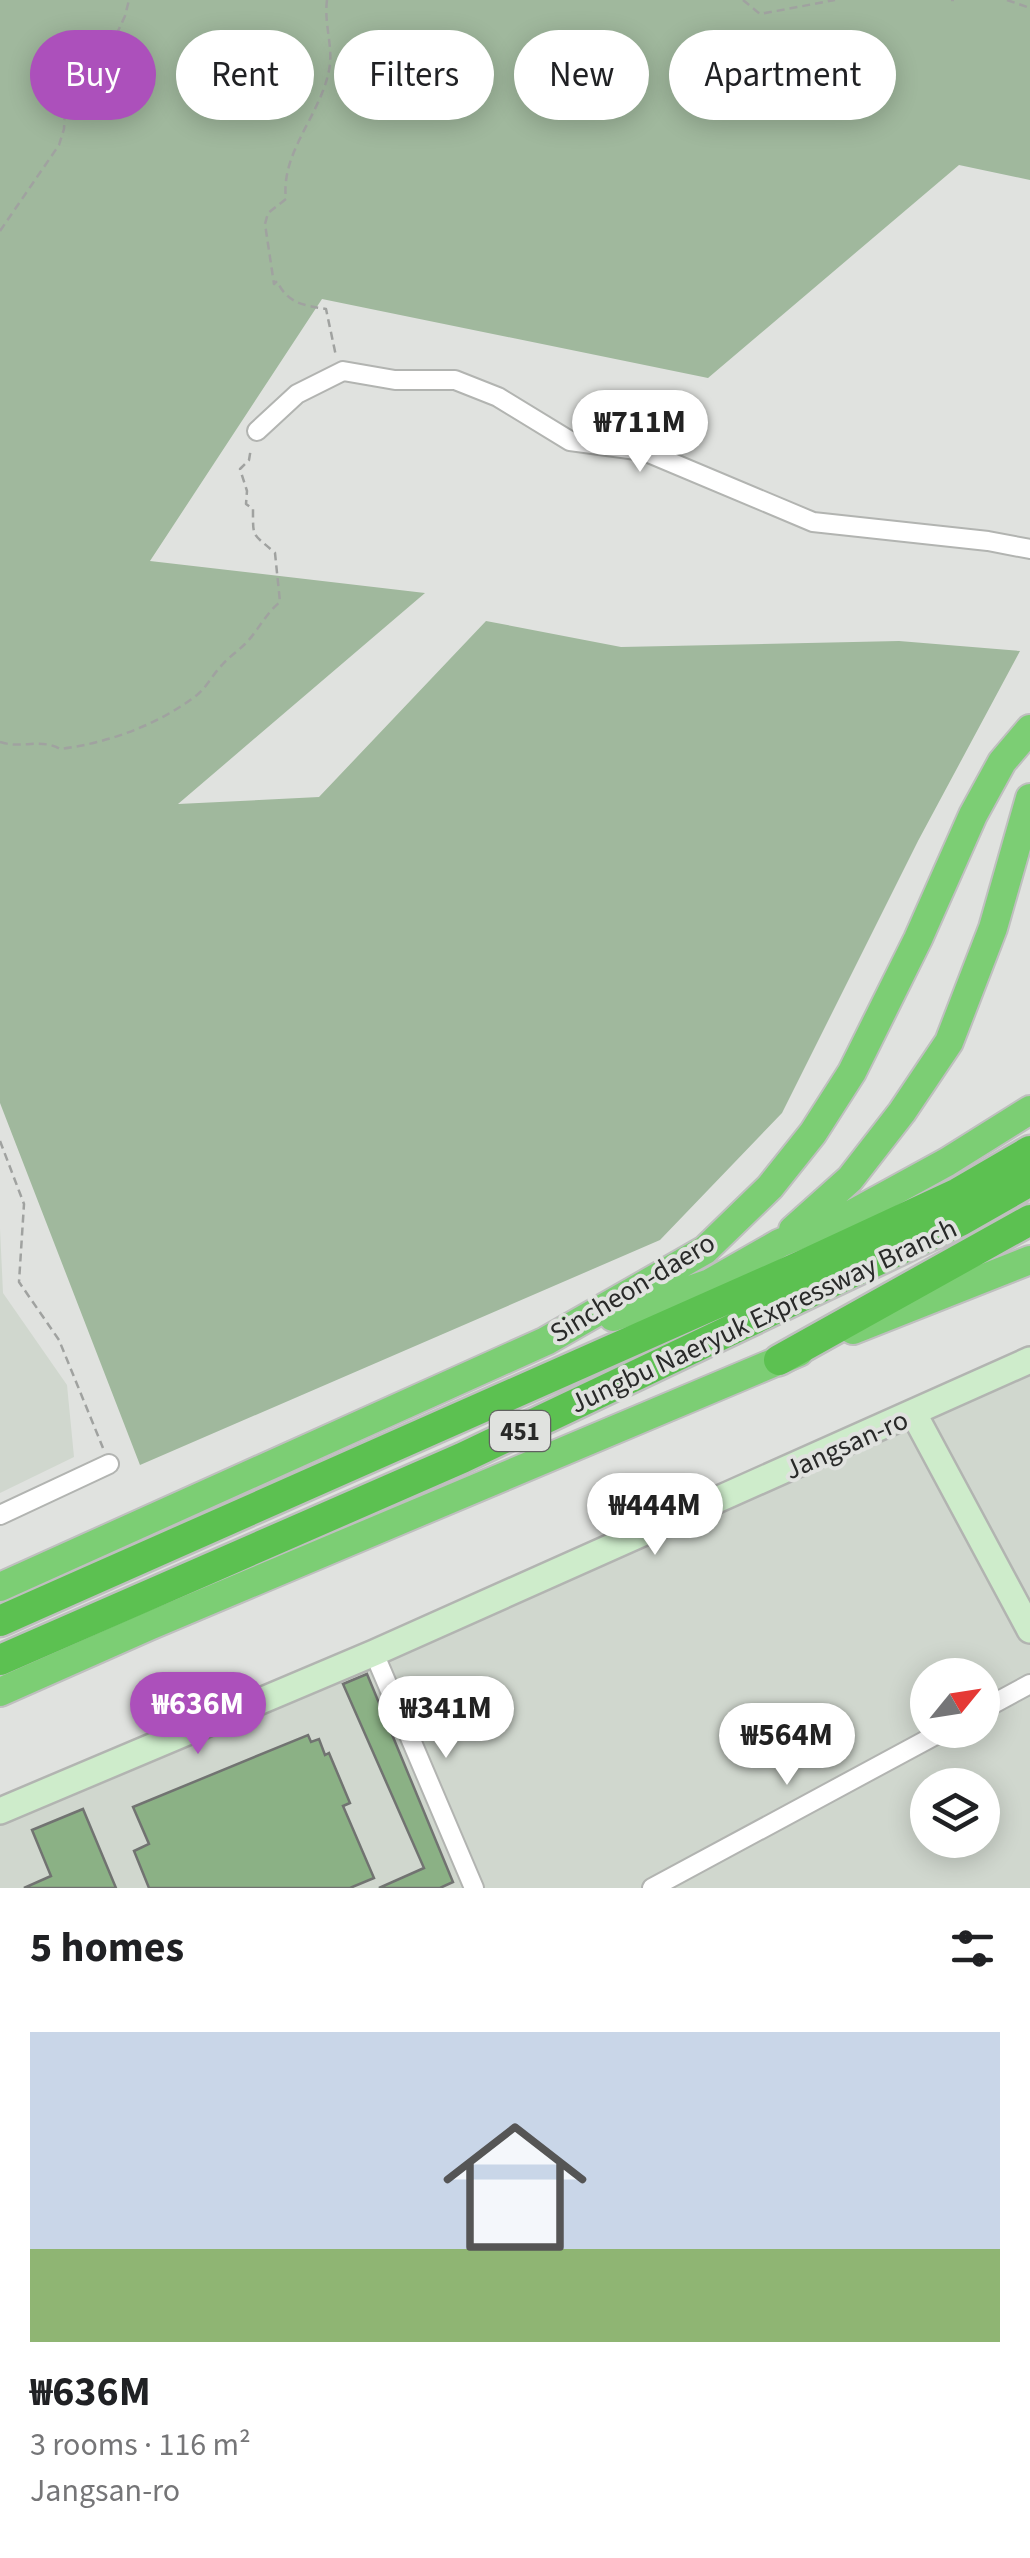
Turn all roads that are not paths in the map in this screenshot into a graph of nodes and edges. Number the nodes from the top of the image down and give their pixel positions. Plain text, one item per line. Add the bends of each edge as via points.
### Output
1 (256, 430) road end
2 (1030, 549) edge
3 (1030, 729) edge
4 (1030, 798) edge
5 (1030, 1110) edge
6 (1030, 1150) edge
7 (1030, 1182) edge
8 (1030, 1220) edge
9 (780, 1242) junction
10 (1030, 1260) edge
11 (546, 1341) junction
12 (779, 1360) junction
13 (1030, 1360) edge
14 (914, 1414) junction
15 (110, 1464) road end
16 (0, 1515) edge
17 (0, 1587) edge
18 (0, 1622) edge
19 (1030, 1630) edge
20 (374, 1653) junction
21 (0, 1660) edge
22 (1030, 1684) edge
23 (0, 1692) edge
24 (1000, 1700) edge
25 (912, 1748) edge
26 (0, 1811) edge
27 (466, 1886) edge
28 (652, 1888) edge

1 - 2 street via 297,394 343,371 454,380 498,397 570,441 644,451 813,522
3 - 11 highway, Sincheon-daero via 1002,762 973,815 852,1072 792,1160 704,1250
4 - 9 highway via 993,928 949,1042 850,1179
5 - 9 highway via 852,1214
6 - 18 highway, Jungbu Naeryuk Expressway Branch / 451 via 958,1193 802,1266
7 - 21 highway, Jungbu Naeryuk Expressway Branch / 451 via 462,1458
8 - 12 highway
9 - 11 highway via 710,1283
10 - 12 highway
11 - 17 highway, Sincheon-daero
12 - 23 highway
13 - 14 main road, Jangsan-ro
14 - 19 main road
14 - 20 main road, Jangsan-ro
15 - 16 street
20 - 26 main road, Jangsan-ro
20 - 27 street
22 - 24 street
25 - 28 street

